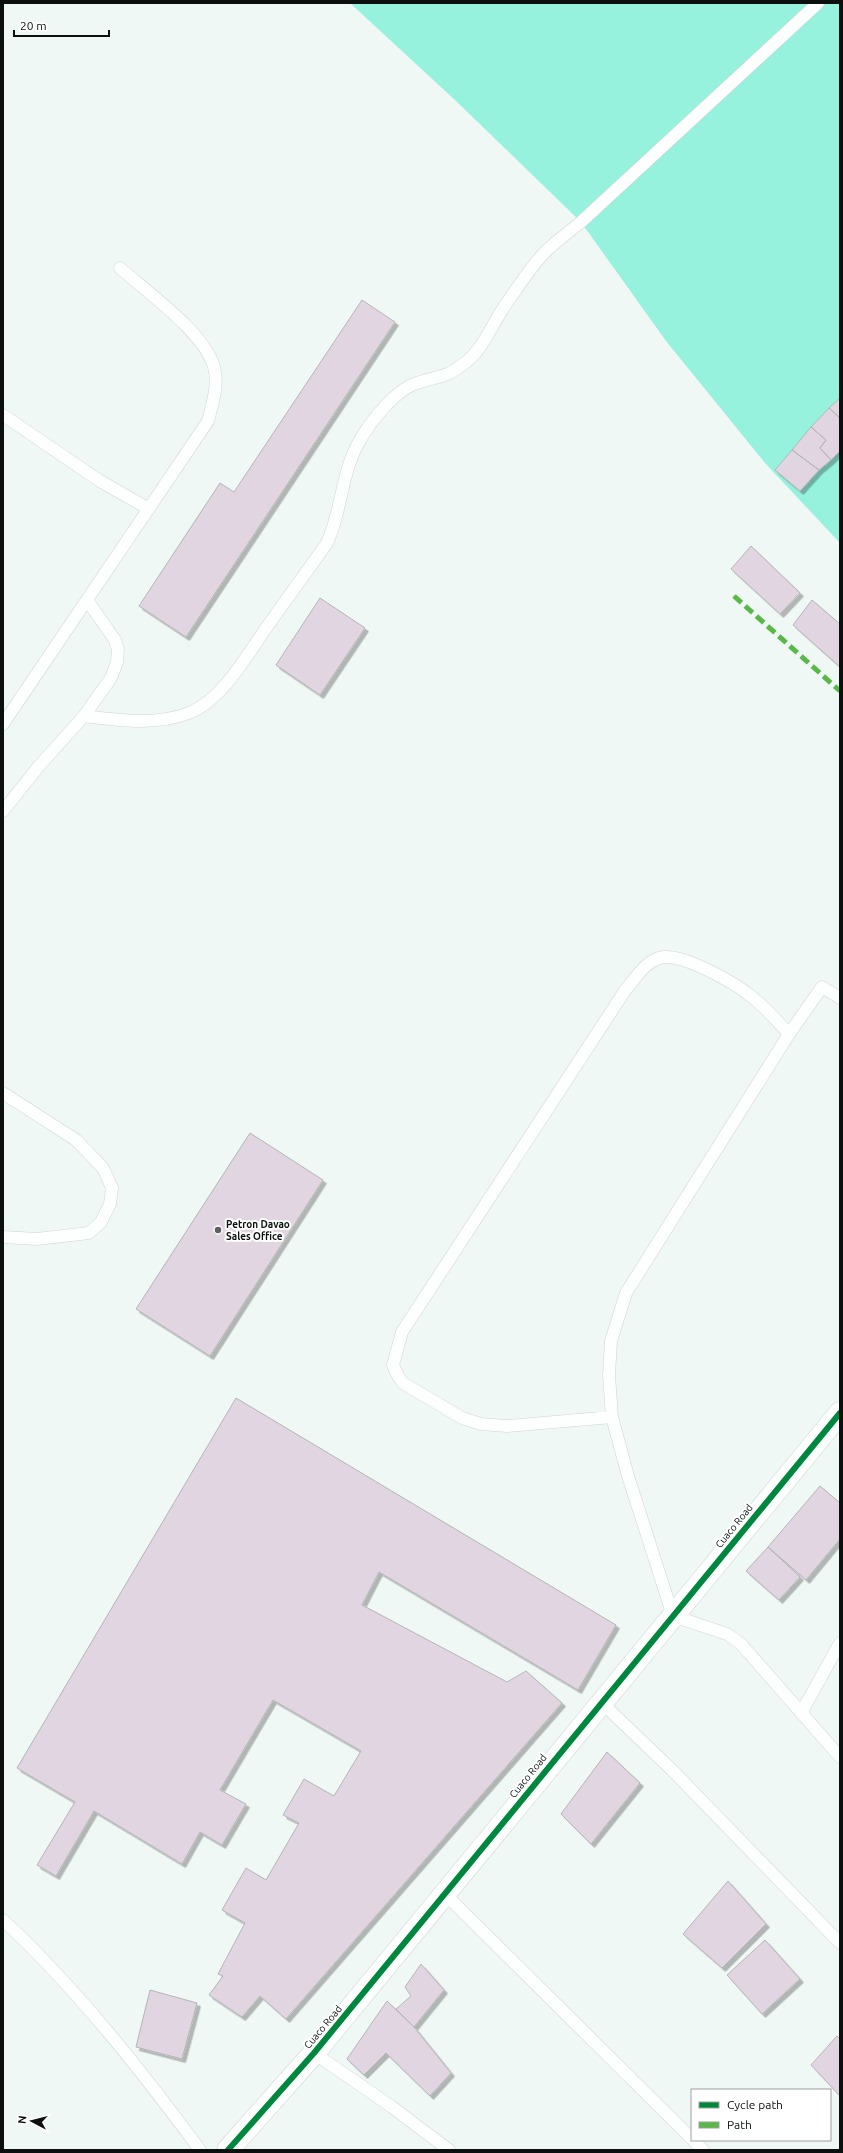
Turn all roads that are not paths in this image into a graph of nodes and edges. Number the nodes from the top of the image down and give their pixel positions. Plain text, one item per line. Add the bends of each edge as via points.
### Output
1 (818, 3) edge
2 (120, 268) dead end
3 (3, 415) edge
4 (149, 509) junction
5 (87, 600) junction
6 (84, 716) junction
7 (3, 724) edge
8 (3, 811) edge
9 (840, 998) edge
10 (789, 1034) junction
11 (3, 1093) edge
12 (3, 1237) edge
13 (840, 1413) edge
14 (612, 1417) junction
15 (673, 1616) junction
16 (840, 1643) edge
17 (601, 1702) junction
18 (801, 1713) junction
19 (840, 1757) edge
20 (445, 1894) junction
21 (3, 1920) edge
22 (840, 1943) edge
23 (314, 2053) junction
24 (691, 2137) edge
25 (695, 2141) edge
26 (200, 2150) edge
27 (228, 2150) edge
28 (449, 2150) edge
29 (703, 2150) edge

1 - 6 lane via 581,222 544,253 468,360 445,376 417,383 398,393 359,441 348,469 335,526 327,543 231,677 210,701 189,713 158,720 120,720
2 - 4 lane via 194,333 207,349 215,368 215,388 208,421
3 - 4 lane via 100,481
4 - 5 lane
5 - 6 lane via 115,640 118,650 111,678
5 - 7 lane
6 - 8 lane
9 - 10 lane via 822,987
10 - 14 lane via 626,1293 611,1341 609,1375
10 - 14 lane via 751,996 694,963 674,957 659,958 645,966 626,989 402,1332 393,1364 398,1376 403,1383 462,1418 481,1424 507,1426
11 - 12 lane via 76,1140 103,1168 112,1188 110,1204 101,1222 89,1233 37,1239
13 - 15 street, Cuaco Road
14 - 15 lane
15 - 17 street, Cuaco Road
15 - 18 lane via 727,1634 741,1644
16 - 18 lane
17 - 20 street, Cuaco Road
17 - 22 lane via 672,1770
18 - 19 lane
20 - 23 street, Cuaco Road
20 - 24 lane
21 - 26 lane via 37,1952 88,2009 138,2068
23 - 27 street, Cuaco Road
23 - 28 lane
25 - 29 lane

